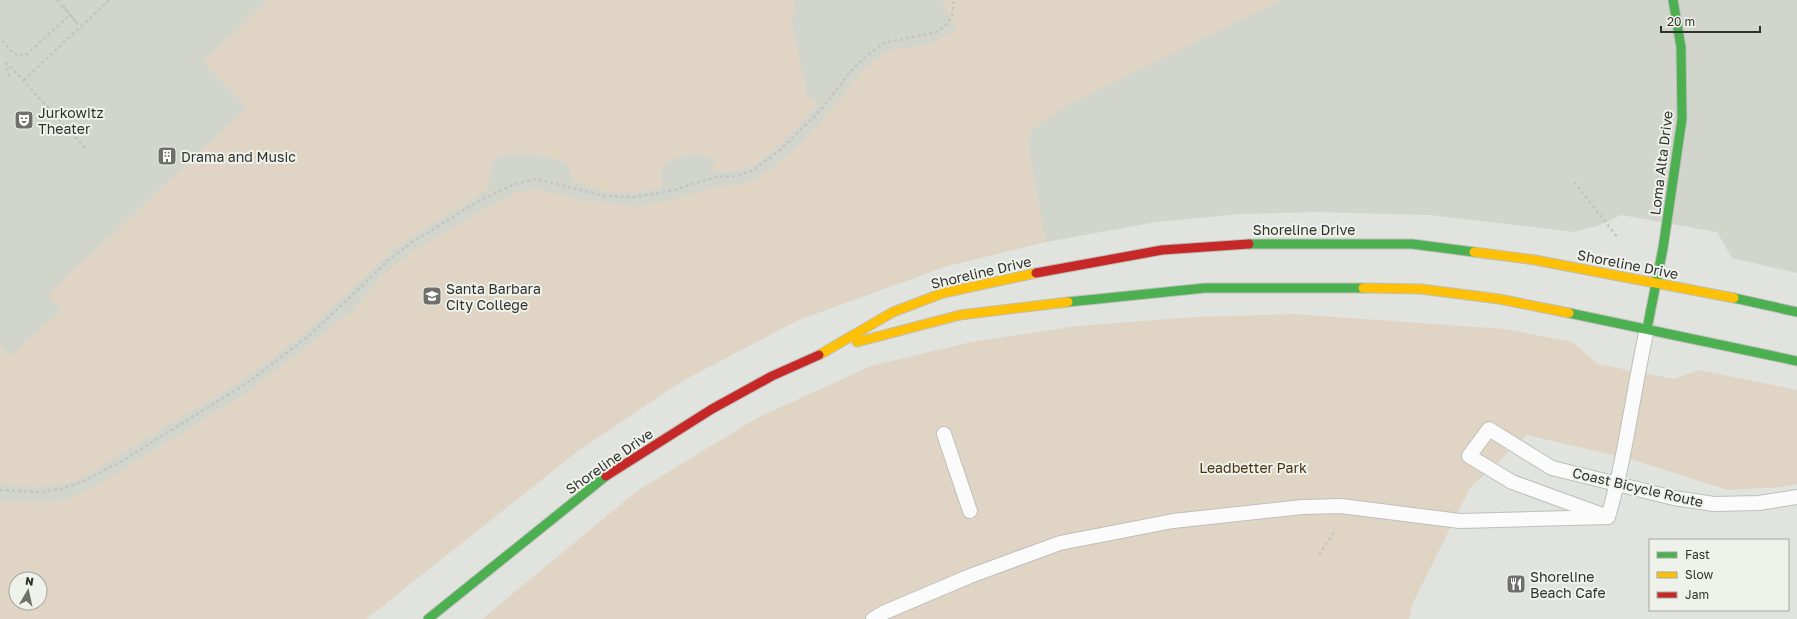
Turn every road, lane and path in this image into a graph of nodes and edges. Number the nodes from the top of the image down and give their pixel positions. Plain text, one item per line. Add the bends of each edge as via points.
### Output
1 (57, 0) edge
2 (954, 0) edge
3 (1673, 0) edge
4 (107, 1) edge
5 (63, 6) dead end
6 (70, 15) junction
7 (2, 42) dead end
8 (9, 77) dead end
9 (24, 80) junction
10 (86, 149) dead end
11 (1574, 182) dead end
12 (1618, 238) dead end
13 (1656, 283) junction
14 (1797, 312) edge
15 (1646, 329) junction
16 (824, 353) junction
17 (1797, 361) edge
18 (944, 434) dead end
19 (1618, 485) junction
20 (0, 490) edge
21 (1797, 497) edge
22 (970, 511) dead end
23 (1608, 517) junction
24 (428, 619) edge
25 (873, 619) edge

1 - 6 path, bridge
2 - 20 path via 952,16 937,32 884,43 866,56 819,112 780,150 752,171 737,176 715,177 674,190 635,197 605,196 537,179 515,184 482,200 412,242 390,259 311,334 250,381 122,461 77,484 60,489 41,492
3 - 13 main road, Loma Alta Drive via 1680,47 1682,119 1665,240
4 - 9 path
5 - 6 path, bridge via 78,24
6 - 7 path via 25,56 14,54
8 - 9 path via 6,62
9 - 10 path
11 - 12 path
13 - 14 main road, Shoreline Drive
13 - 15 main road, Loma Alta Drive
13 - 16 main road, Shoreline Drive via 1535,260 1412,244 1240,244 1162,250 1019,276 943,293 893,312
15 - 16 main road, Shoreline Drive via 1499,299 1421,289 1205,288 960,315 884,334
15 - 17 main road, Shoreline Drive
15 - 19 lane
16 - 24 main road, Shoreline Drive via 772,376 712,409 606,476
18 - 22 lane
19 - 21 lane, Coast Bicycle Route via 1714,504 1760,503
19 - 23 lane
19 - 23 lane, Coast Bicycle Route via 1552,468 1489,429 1469,456 1512,482
23 - 25 lane via 1460,521 1341,506 1302,507 1173,521 1060,543 970,576

